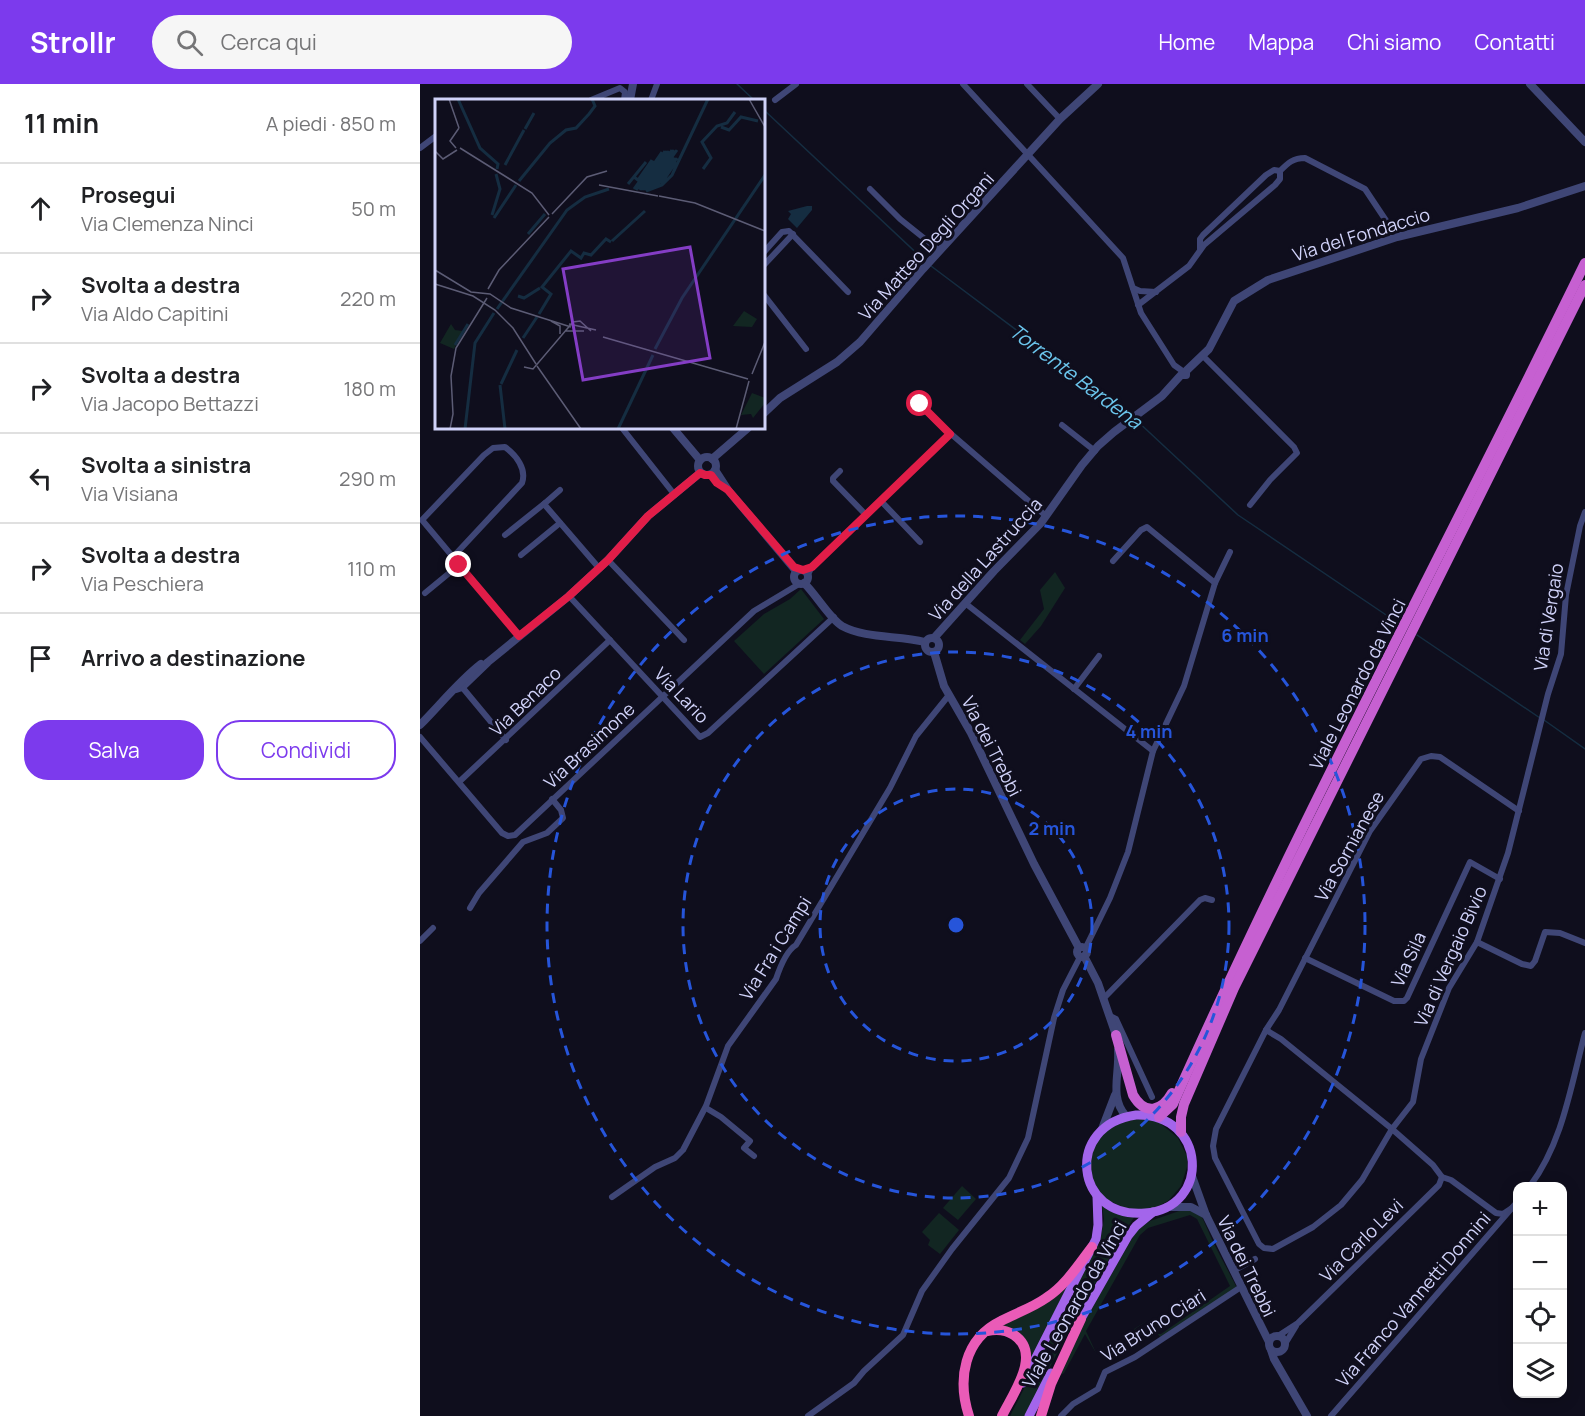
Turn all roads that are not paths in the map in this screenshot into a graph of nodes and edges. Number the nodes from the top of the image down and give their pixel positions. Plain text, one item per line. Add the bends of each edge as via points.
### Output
1 (633, 84) edge
2 (657, 84) edge
3 (796, 84) edge
4 (963, 84) edge
5 (1027, 84) edge
6 (1098, 84) edge
7 (1530, 84) edge
8 (593, 99) edge
9 (624, 99) edge
10 (630, 99) edge
11 (651, 99) edge
12 (775, 100) dead end
13 (1060, 118) junction
14 (435, 137) edge
15 (1585, 142) edge
16 (420, 148) edge
17 (1028, 155) junction
18 (1280, 171) junction
19 (1585, 186) edge
20 (870, 189) dead end
21 (792, 234) junction
22 (1204, 234) junction
23 (1397, 237) junction
24 (1208, 241) junction
25 (940, 250) junction
26 (765, 251) edge
27 (1200, 251) junction
28 (765, 264) edge
29 (1585, 264) edge
30 (1585, 285) edge
31 (1133, 288) junction
32 (848, 292) dead end
33 (1157, 292) junction
34 (765, 296) edge
35 (1138, 305) junction
36 (806, 349) dead end
37 (1203, 356) junction
38 (1183, 372) junction
39 (926, 399) dead end
40 (765, 412) edge
41 (1129, 421) joint
42 (1062, 425) dead end
43 (623, 429) edge
44 (674, 429) edge
45 (747, 429) edge
46 (950, 434) junction
47 (1095, 451) junction
48 (712, 459) junction
49 (700, 460) junction
50 (840, 471) dead end
51 (713, 472) junction
52 (700, 473) junction
53 (560, 490) dead end
54 (674, 494) junction
55 (881, 501) junction
56 (545, 502) junction
57 (1250, 505) dead end
58 (1585, 512) edge
59 (866, 515) junction
60 (1046, 516) junction
61 (560, 523) junction
62 (505, 535) dead end
63 (920, 542) dead end
64 (1230, 552) dead end
65 (521, 555) dead end
66 (452, 558) junction
67 (608, 560) junction
68 (1113, 561) dead end
69 (459, 565) junction
70 (599, 568) junction
71 (801, 577) junction
72 (1215, 583) junction
73 (425, 593) dead end
74 (569, 596) junction
75 (965, 603) junction
76 (834, 617) junction
77 (519, 636) junction
78 (934, 638) junction
79 (610, 640) junction
80 (684, 640) dead end
81 (925, 642) junction
82 (934, 652) junction
83 (1099, 656) dead end
84 (459, 688) junction
85 (1074, 689) junction
86 (949, 695) junction
87 (662, 697) junction
88 (420, 724) edge
89 (1541, 726) joint
90 (420, 737) edge
91 (506, 740) junction
92 (1153, 751) junction
93 (459, 782) junction
94 (552, 799) junction
95 (1519, 811) junction
96 (1500, 879) junction
97 (1212, 900) dead end
98 (470, 908) dead end
99 (433, 928) dead end
100 (420, 941) edge
101 (1476, 942) junction
102 (1585, 943) edge
103 (1082, 952) junction
104 (1305, 958) junction
105 (1104, 998) junction
106 (1215, 1010) junction
107 (1110, 1016) junction
108 (1266, 1030) junction
109 (1585, 1033) edge
110 (1116, 1035) junction
111 (1116, 1093) junction
112 (1152, 1097) dead end
113 (706, 1108) junction
114 (1126, 1116) junction
115 (1159, 1117) junction
116 (1102, 1129) junction
117 (1392, 1130) junction
118 (1181, 1132) junction
119 (754, 1156) dead end
120 (1192, 1176) junction
121 (1442, 1177) junction
122 (1532, 1182) edge
123 (1097, 1196) junction
124 (612, 1197) dead end
125 (1166, 1207) junction
126 (1512, 1208) joint
127 (1492, 1211) junction
128 (1153, 1212) junction
129 (1206, 1215) junction
130 (1495, 1226) junction
131 (1092, 1247) junction
132 (1273, 1249) joint
133 (1256, 1259) dead end
134 (1233, 1271) junction
135 (1241, 1287) junction
136 (1081, 1319) junction
137 (1298, 1323) junction
138 (1262, 1330) junction
139 (983, 1332) junction
140 (1277, 1336) junction
141 (1270, 1346) junction
142 (1283, 1347) junction
143 (1282, 1372) junction
144 (808, 1416) edge
145 (969, 1416) edge
146 (1002, 1416) edge
147 (1007, 1416) edge
148 (1029, 1416) edge
149 (1041, 1416) edge
150 (1061, 1416) edge
151 (1307, 1416) edge
152 (1330, 1416) edge

1 - 10 street
2 - 11 street
3 - 12 street
4 - 17 street
5 - 13 street
6 - 13 street, Via Matteo Degli Organi
7 - 15 street
8 - 9 street via 616,89 623,89
13 - 17 street, Via Matteo Degli Organi
14 - 16 street
17 - 25 street, Via Matteo Degli Organi
17 - 31 street via 1123,258
18 - 22 street via 1266,175
18 - 23 street via 1290,161 1305,158 1355,183 1373,199
18 - 24 street via 1275,185
19 - 23 street, Via del Fondaccio via 1518,208
20 - 25 street
21 - 26 street via 783,231
21 - 28 street
21 - 32 street
22 - 24 street
22 - 27 street
23 - 37 street, Via del Fondaccio via 1286,273 1241,295 1229,307
24 - 27 street
25 - 40 street, Via Matteo Degli Organi via 849,352
27 - 33 street via 1189,266
29 - 106 highway, Viale Leonardo da Vinci
30 - 118 highway, Viale Leonardo da Vinci via 1234,988 1181,1112
31 - 33 street
31 - 35 street
33 - 35 street
34 - 36 street
35 - 38 street via 1174,365
37 - 38 street, Via del Fondaccio
37 - 57 street via 1297,453
38 - 41 street, Via del Fondaccio via 1162,396
39 - 46 street via 920,404
41 - 47 street, Via della Lastruccia
42 - 47 street
43 - 54 street
44 - 49 street
45 - 48 street
46 - 55 street, Via Brasimone
46 - 60 street
47 - 60 street, Via della Lastruccia
48 - 49 street
48 - 51 street
49 - 52 street
50 - 59 street via 833,481
51 - 52 street
51 - 71 street via 717,483 728,490
52 - 54 street
53 - 56 street
54 - 67 street
55 - 59 street, Via Brasimone
55 - 63 street
56 - 61 street
56 - 62 street
58 - 89 street, Via di Vergaio via 1566,595 1561,654
59 - 71 street, Via Brasimone
60 - 75 street, Via della Lastruccia
61 - 65 street
61 - 70 street
64 - 72 street
66 - 66 street via 422,520 493,448 505,447 524,470 522,483
66 - 69 street
67 - 70 street
67 - 80 street
68 - 72 street via 1147,527
69 - 73 street
69 - 77 street
70 - 74 street
71 - 76 street
71 - 87 street, Via Brasimone via 781,596 754,611
72 - 92 street via 1184,686
74 - 77 street
74 - 79 street, Via Lario
75 - 78 street, Via della Lastruccia
75 - 85 street
76 - 81 street via 840,625 864,633
76 - 87 street, Via Lario via 705,736 696,734
77 - 84 street
78 - 81 street
78 - 82 street via 939,645
79 - 87 street, Via Lario
79 - 91 street, Via Benaco
81 - 82 street via 926,650
82 - 86 street, Via dei Trebbi
83 - 85 street
84 - 88 street
84 - 91 street
85 - 92 street
86 - 103 street, Via dei Trebbi
86 - 113 street, Via Fra i Campi via 916,736 890,788 791,948 776,979 728,1046
87 - 94 street, Via Brasimone
89 - 95 street, Via di Vergaio Bivio
90 - 93 street, Via Brasimone
91 - 93 street, Via Benaco
92 - 103 street via 1128,852
93 - 94 street, Via Brasimone via 508,836 517,833
94 - 98 street via 563,818 547,833 521,844
95 - 96 street, Via di Vergaio Bivio
95 - 104 street, Via Sornianese via 1440,757 1421,759 1370,831
96 - 101 street, Via di Vergaio Bivio
96 - 104 street, Via Sila via 1470,862 1404,1001 1395,1001
97 - 105 street via 1200,900
99 - 100 street
101 - 102 street via 1531,966 1545,932 1560,933
101 - 117 street, Via di Vergaio Bivio via 1449,988 1419,1065 1412,1104
103 - 105 street, Via dei Trebbi
103 - 144 street via 1062,990 1028,1138 1009,1178 922,1291 903,1335 854,1383
104 - 108 street, Via Sornianese
105 - 107 street, Via dei Trebbi
106 - 110 highway via 1199,1033 1168,1099 1157,1108 1144,1107 1135,1099
106 - 115 highway, Viale Leonardo da Vinci via 1173,1104
107 - 110 street, Via dei Trebbi
107 - 112 street via 1116,1019
108 - 117 street
108 - 132 street, Via Sornianese via 1216,1129 1213,1146 1219,1168 1259,1244
109 - 122 street via 1557,1135
110 - 111 street, Via dei Trebbi
111 - 114 street via 1119,1108
111 - 116 street
113 - 119 street via 750,1141 744,1148
113 - 124 street, Via Fra i Campi via 675,1158
114 - 115 main road
114 - 116 main road
115 - 118 main road
116 - 123 main road, Viale Leonardo da Vinci via 1090,1146 1086,1162 1089,1183
117 - 121 street
117 - 132 street, Via di Vergaio Bivio via 1362,1180 1341,1205 1313,1227
118 - 120 main road, Viale Leonardo da Vinci via 1192,1152
120 - 125 main road, Viale Leonardo da Vinci via 1183,1194
120 - 129 street, Via dei Trebbi
121 - 127 street
121 - 137 street, Via Carlo Levi via 1439,1185
123 - 128 main road, Viale Leonardo da Vinci via 1123,1212
123 - 131 main road, Viale Leonardo da Vinci via 1098,1225
125 - 128 main road, Viale Leonardo da Vinci
125 - 129 street, Via dei Trebbi via 1191,1207
126 - 127 street via 1503,1214
126 - 130 street, Via Franco Vannetti Donnini
127 - 130 street via 1497,1218
128 - 136 main road, Viale Leonardo da Vinci via 1128,1236
129 - 134 street, Via dei Trebbi
130 - 152 street, Via Franco Vannetti Donnini
131 - 139 highway via 1048,1297
131 - 147 main road, Viale Leonardo da Vinci
133 - 134 street
134 - 135 street, Via dei Trebbi
135 - 138 street, Via dei Trebbi
135 - 150 street, Via Bruno Ciari via 1105,1372 1098,1389
136 - 148 main road, Viale Leonardo da Vinci
136 - 149 highway
137 - 140 street, Via Carlo Levi
137 - 142 street, Via Carlo Levi
138 - 140 street, Via dei Trebbi
138 - 141 street, Via dei Trebbi
139 - 145 highway via 970,1349 963,1371
139 - 146 highway via 1009,1332 1019,1338 1025,1349 1024,1370
140 - 141 street
140 - 142 street via 1283,1339
141 - 142 street via 1276,1352
141 - 143 street, Via dei Trebbi
142 - 143 street, Via dei Trebbi
143 - 151 street, Via dei Trebbi

